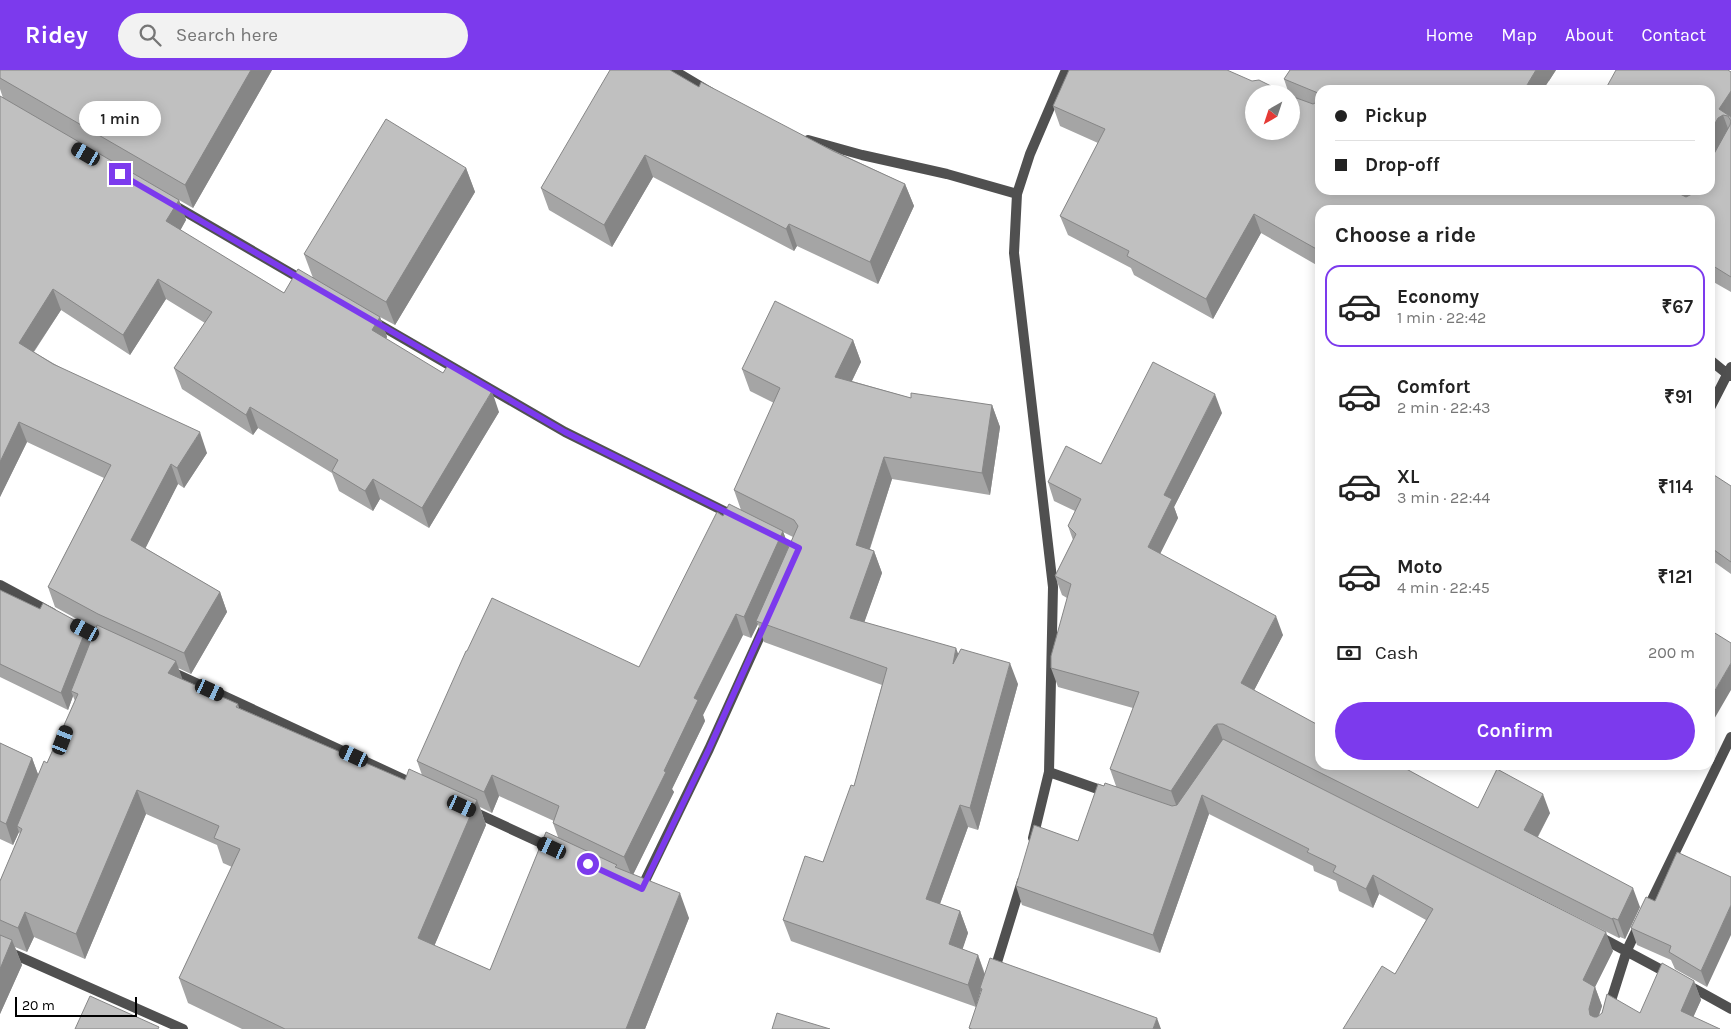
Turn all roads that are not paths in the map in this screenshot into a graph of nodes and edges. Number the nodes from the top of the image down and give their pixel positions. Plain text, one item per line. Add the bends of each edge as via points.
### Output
1 (674, 70) edge
2 (1066, 70) edge
3 (721, 98) edge
4 (802, 139) edge
5 (1018, 194) junction
6 (162, 199) edge
7 (316, 288) edge
8 (368, 318) edge
9 (1715, 363) edge
10 (1730, 372) edge
11 (1715, 399) edge
12 (747, 523) edge
13 (0, 585) edge
14 (772, 610) edge
15 (60, 617) edge
16 (165, 669) edge
17 (1731, 738) edge
18 (1049, 772) junction
19 (426, 789) edge
20 (1115, 795) edge
21 (462, 806) edge
22 (1031, 847) edge
23 (561, 852) edge
24 (1024, 875) edge
25 (632, 885) edge
26 (1591, 932) edge
27 (0, 948) edge
28 (1627, 950) junction
29 (990, 984) edge
30 (1731, 1009) edge
31 (184, 1029) edge
32 (1602, 1029) edge

1 - 3 street
2 - 5 street via 1030,154
4 - 5 street
5 - 18 street via 1014,253 1052,587
6 - 7 street
8 - 12 street via 565,432
9 - 10 street
10 - 11 street
13 - 15 street
14 - 25 street via 642,889
16 - 19 street
17 - 28 street
18 - 20 street
18 - 22 street
21 - 23 street
24 - 29 street
26 - 28 street
27 - 31 street
28 - 30 street
28 - 32 street

